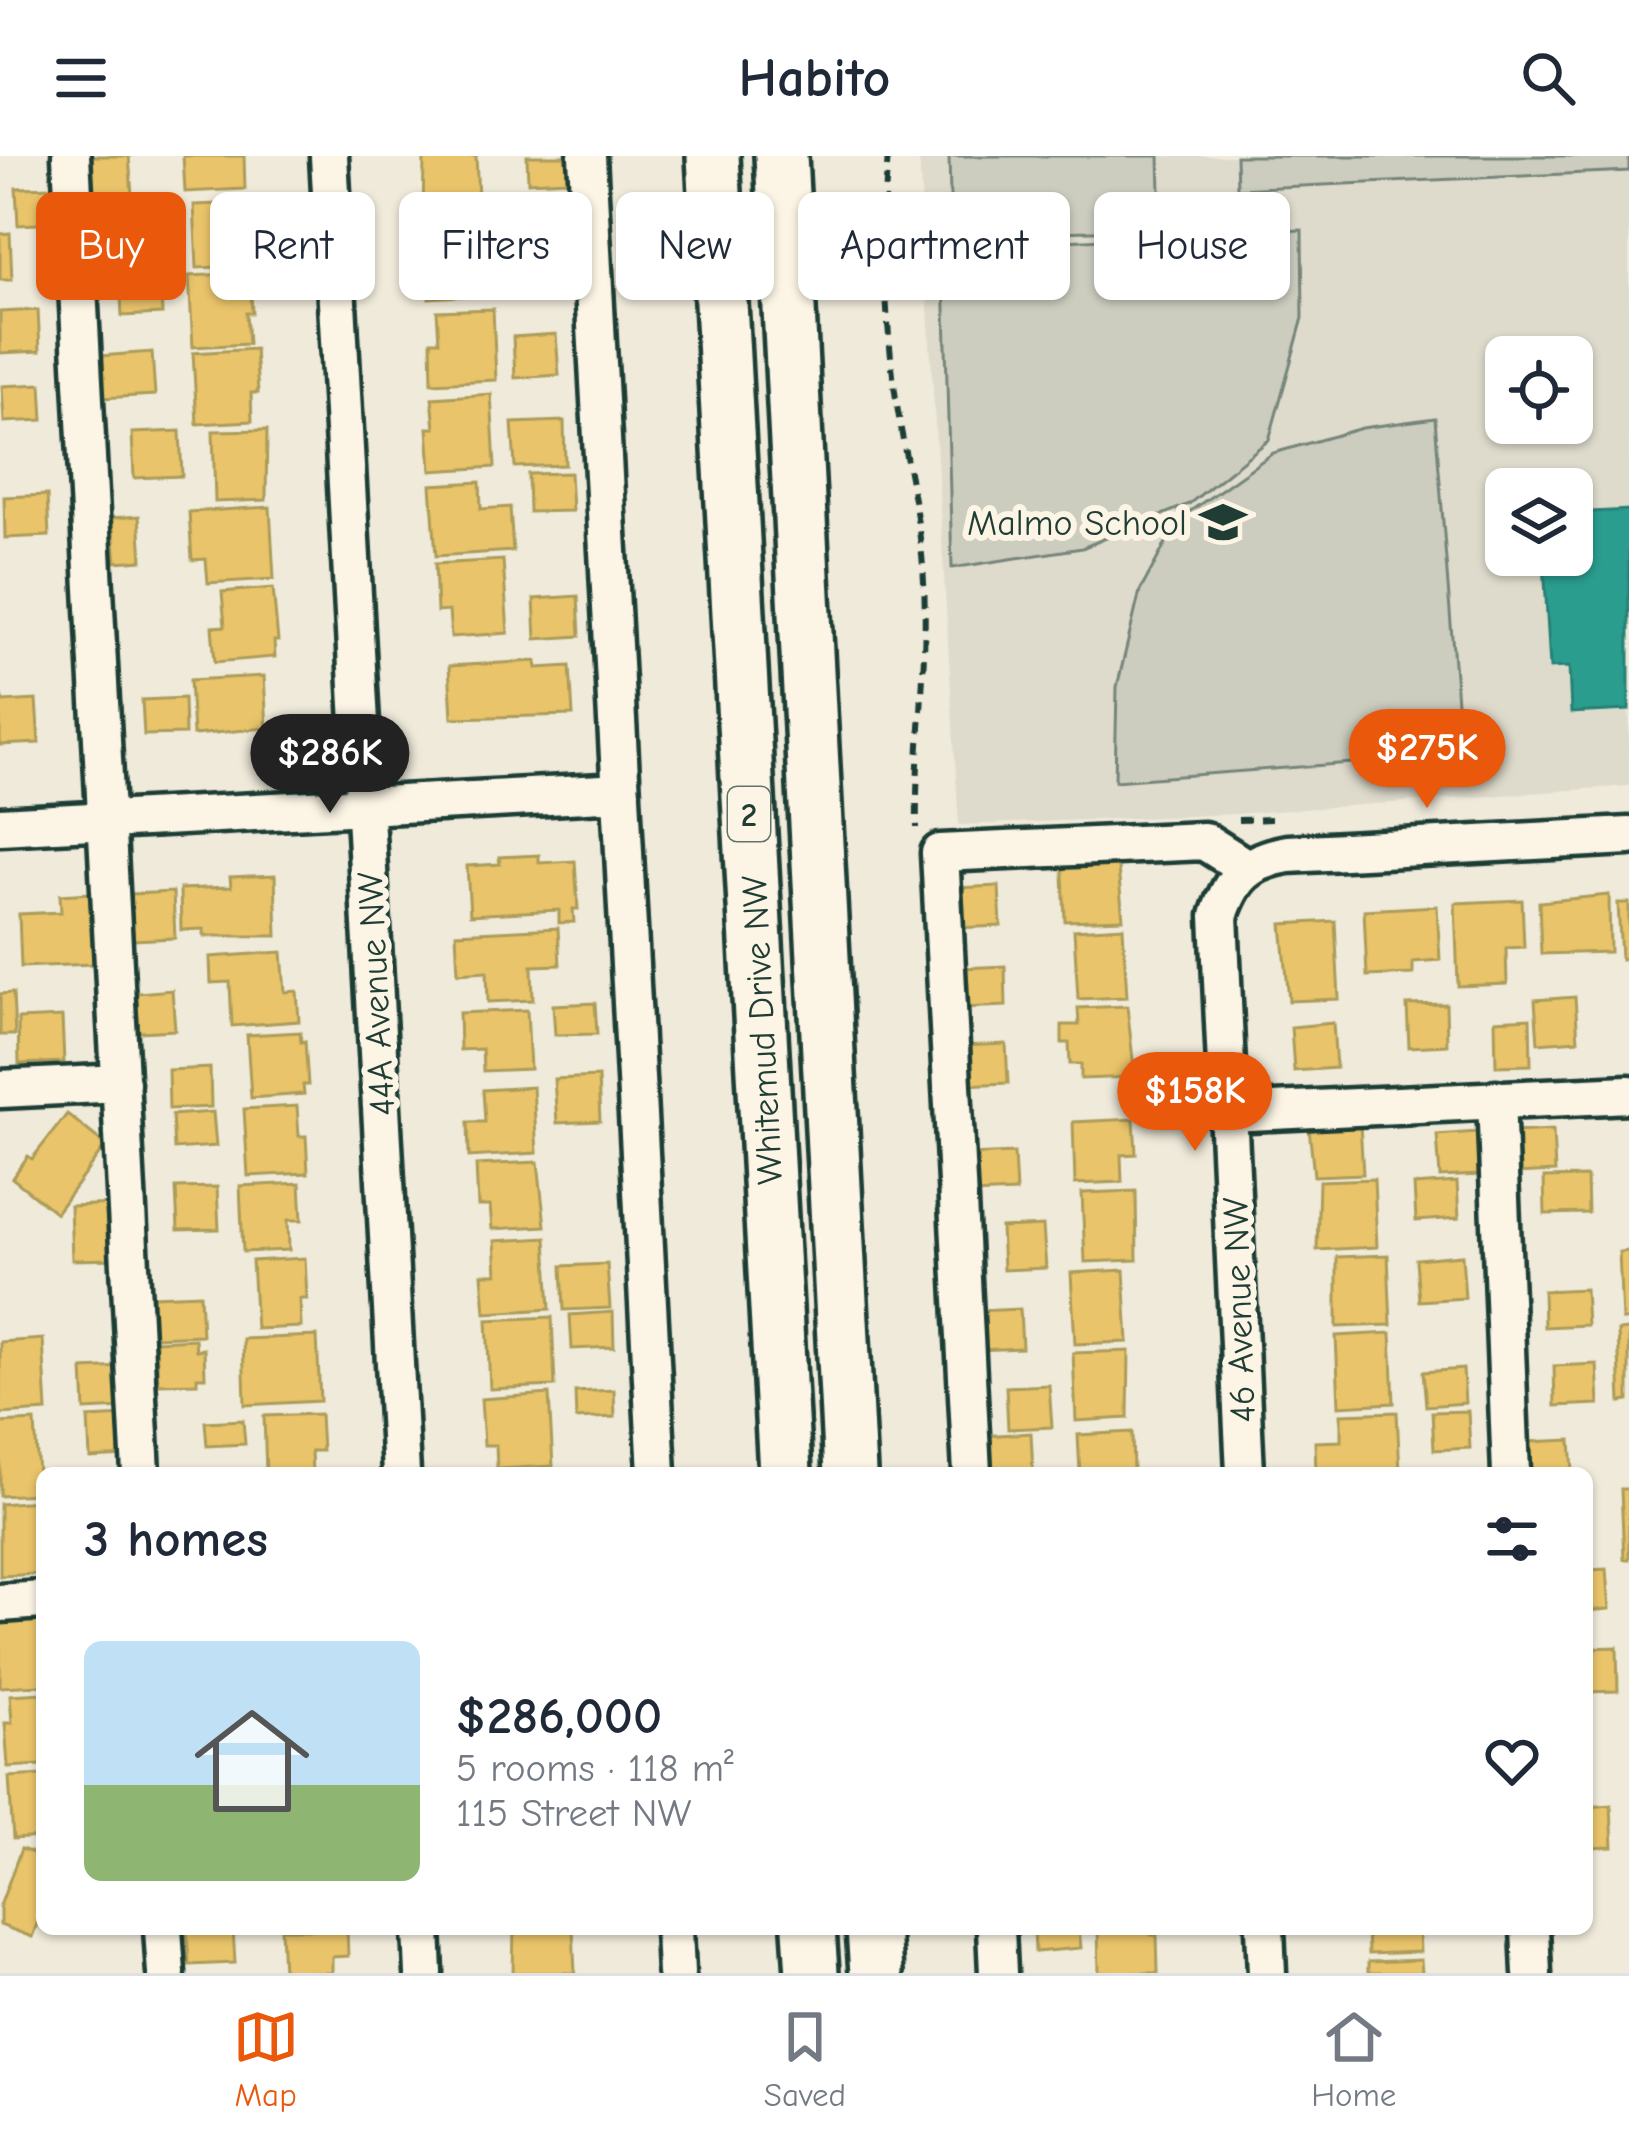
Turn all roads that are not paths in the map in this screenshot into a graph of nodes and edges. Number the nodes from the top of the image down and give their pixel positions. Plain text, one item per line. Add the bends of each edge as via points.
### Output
1 (71, 156) edge
2 (329, 156) edge
3 (587, 156) edge
4 (713, 156) edge
5 (781, 156) edge
6 (621, 792) junction
7 (365, 806) junction
8 (108, 820) junction
9 (0, 826) edge
10 (1629, 836) edge
11 (1245, 867) junction
12 (121, 1083) junction
13 (0, 1089) edge
14 (1629, 1094) edge
15 (1496, 1099) junction
16 (1229, 1113) junction
17 (142, 1467) edge
18 (401, 1467) edge
19 (656, 1467) edge
20 (785, 1467) edge
21 (850, 1467) edge
22 (972, 1467) edge
23 (1245, 1467) edge
24 (1511, 1467) edge
25 (36, 1600) edge
26 (0, 1603) edge
27 (164, 1935) edge
28 (422, 1935) edge
29 (674, 1935) edge
30 (809, 1935) edge
31 (873, 1935) edge
32 (996, 1935) edge
33 (1265, 1935) edge
34 (1530, 1935) edge
35 (166, 1973) edge
36 (424, 1973) edge
37 (676, 1973) edge
38 (812, 1973) edge
39 (876, 1973) edge
40 (998, 1973) edge
41 (1267, 1973) edge
42 (1532, 1973) edge

1 - 8 street
2 - 7 street, 44A Avenue NW
3 - 6 street
4 - 20 highway, Whitemud Drive NW / 2
5 - 21 highway, Whitemud Drive NW / 2
6 - 7 street
6 - 19 street
7 - 8 street
7 - 18 street, 44A Avenue NW
8 - 9 street
8 - 12 street
10 - 11 street via 1288,854
11 - 16 street, 46 Avenue NW via 1219,916
11 - 22 street via 1204,842 940,853
12 - 13 street
12 - 17 street
14 - 15 street
15 - 16 street
15 - 24 street
16 - 23 street, 46 Avenue NW
25 - 26 street
27 - 35 street
28 - 36 street
29 - 37 street
30 - 38 highway
31 - 39 highway
32 - 40 street
33 - 41 street
34 - 42 street

